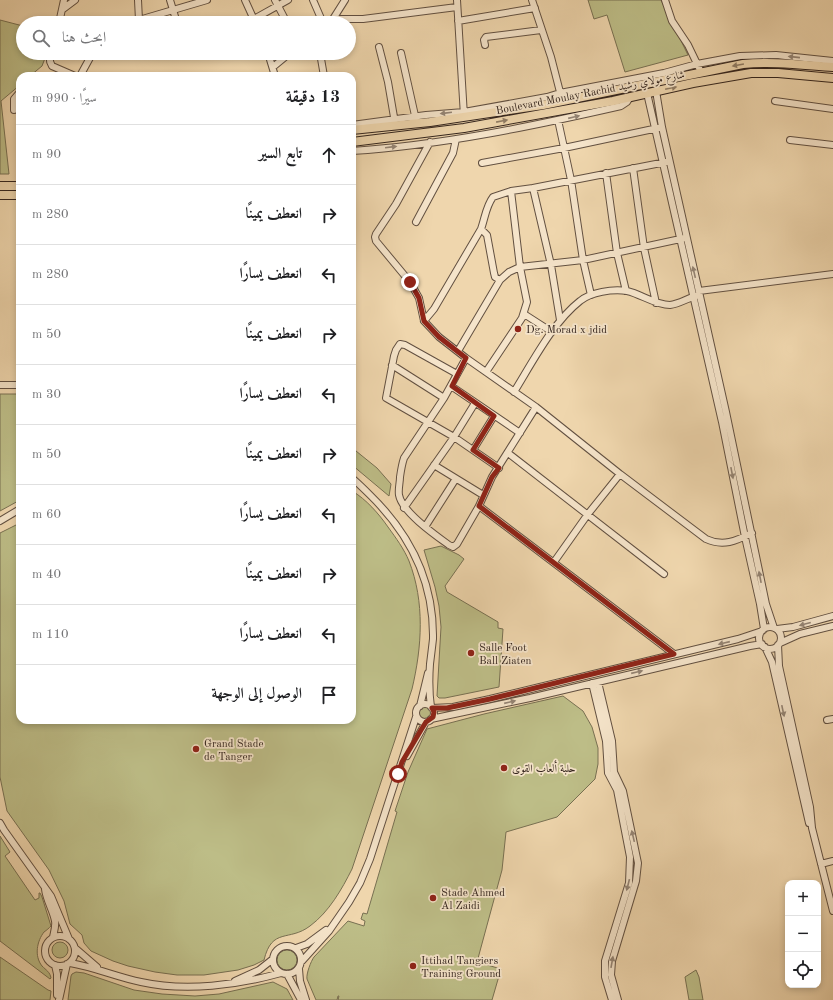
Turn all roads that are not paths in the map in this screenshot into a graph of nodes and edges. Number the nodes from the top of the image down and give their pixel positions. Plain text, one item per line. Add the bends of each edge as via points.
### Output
1 (64, 0) edge
2 (75, 0) edge
3 (138, 0) edge
4 (170, 0) edge
5 (207, 0) edge
6 (245, 0) edge
7 (288, 0) edge
8 (313, 0) edge
9 (345, 0) edge
10 (457, 0) edge
11 (532, 0) edge
12 (665, 0) edge
13 (196, 2) edge
14 (276, 3) edge
15 (457, 7) junction
16 (535, 8) junction
17 (63, 9) junction
18 (173, 10) junction
19 (61, 16) edge
20 (138, 16) edge
21 (154, 16) edge
22 (175, 16) edge
23 (253, 16) edge
24 (261, 16) edge
25 (282, 16) edge
26 (320, 16) edge
27 (334, 16) edge
28 (356, 19) edge
29 (458, 21) junction
30 (541, 30) junction
31 (485, 45) dead end
32 (379, 47) dead end
33 (401, 53) dead end
34 (50, 60) edge
35 (89, 60) edge
36 (270, 60) edge
37 (282, 60) edge
38 (321, 60) edge
39 (833, 61) edge
40 (697, 64) junction
41 (273, 67) junction
42 (833, 67) edge
43 (66, 72) edge
44 (82, 72) edge
45 (274, 72) edge
46 (323, 72) edge
47 (701, 72) junction
48 (833, 78) edge
49 (652, 92) junction
50 (16, 97) edge
51 (562, 97) junction
52 (630, 97) junction
53 (775, 102) dead end
54 (833, 109) edge
55 (14, 110) dead end
56 (464, 115) junction
57 (416, 120) junction
58 (558, 120) junction
59 (395, 123) junction
60 (356, 125) edge
61 (659, 128) junction
62 (356, 129) edge
63 (456, 139) junction
64 (790, 140) dead end
65 (356, 142) edge
66 (430, 142) junction
67 (833, 145) edge
68 (564, 148) junction
69 (356, 151) edge
70 (666, 162) junction
71 (482, 163) dead end
72 (633, 168) junction
73 (606, 173) junction
74 (571, 180) junction
75 (0, 186) edge
76 (16, 186) edge
77 (533, 188) junction
78 (511, 191) junction
79 (16, 195) edge
80 (0, 196) edge
81 (416, 222) dead end
82 (481, 229) junction
83 (684, 238) junction
84 (644, 248) junction
85 (618, 253) junction
86 (583, 260) junction
87 (551, 264) junction
88 (520, 268) junction
89 (833, 274) edge
90 (500, 280) junction
91 (626, 291) junction
92 (697, 294) junction
93 (591, 295) junction
94 (656, 302) junction
95 (524, 314) junction
96 (560, 320) junction
97 (424, 321) junction
98 (552, 332) junction
99 (458, 351) junction
100 (466, 358) junction
101 (392, 365) junction
102 (486, 372) junction
103 (457, 374) junction
104 (0, 385) edge
105 (16, 385) edge
106 (452, 386) junction
107 (514, 392) junction
108 (444, 398) junction
109 (475, 403) junction
110 (536, 407) junction
111 (494, 416) junction
112 (429, 422) junction
113 (520, 433) junction
114 (454, 437) junction
115 (473, 450) junction
116 (508, 453) junction
117 (434, 465) junction
118 (499, 468) junction
119 (620, 474) junction
120 (456, 480) junction
121 (356, 482) edge
122 (356, 486) edge
123 (366, 491) junction
124 (483, 495) junction
125 (479, 506) junction
126 (404, 508) junction
127 (16, 511) edge
128 (588, 514) junction
129 (0, 521) edge
130 (425, 527) junction
131 (752, 533) junction
132 (745, 537) junction
133 (554, 562) junction
134 (664, 574) dead end
135 (833, 616) edge
136 (833, 626) edge
137 (776, 628) junction
138 (763, 630) junction
139 (779, 644) junction
140 (764, 646) junction
141 (674, 654) junction
142 (430, 666) junction
143 (595, 683) junction
144 (420, 706) junction
145 (431, 707) junction
146 (416, 717) junction
147 (429, 721) junction
148 (402, 762) junction
149 (0, 823) edge
150 (812, 828) junction
151 (833, 861) edge
152 (820, 864) junction
153 (46, 888) junction
154 (833, 911) edge
155 (331, 927) junction
156 (53, 938) junction
157 (69, 939) junction
158 (75, 948) junction
159 (296, 948) junction
160 (273, 959) junction
161 (302, 961) junction
162 (69, 964) junction
163 (55, 965) junction
164 (299, 969) junction
165 (102, 970) junction
166 (284, 974) junction
167 (234, 982) junction
168 (58, 1000) edge
169 (301, 1000) edge
170 (306, 1000) edge
171 (612, 1000) edge
172 (618, 1000) edge

1 - 17 street
2 - 17 street
3 - 20 street
4 - 18 street
5 - 13 street
6 - 23 street
7 - 14 street
8 - 26 street
9 - 27 street
10 - 15 street
11 - 16 street
12 - 40 street via 672,21
13 - 18 street
14 - 24 street
14 - 25 street
15 - 28 street
15 - 29 street
16 - 29 street
16 - 30 street
17 - 19 street
18 - 21 street
18 - 22 street
29 - 56 street
30 - 31 street via 486,37
30 - 51 street
32 - 59 street
33 - 57 street
34 - 43 street via 52,66
35 - 44 street
36 - 41 street
37 - 41 street
38 - 46 street
39 -> 40 street via 760,55
40 - 47 street
40 - 51 street
41 - 45 street
42 -> 47 main road, Boulevard Moulay Rachid شارع مولاي رشيد via 760,62
47 - 51 main road, Boulevard Moulay Rachid شارع مولاي رشيد
49 -> 48 main road, Boulevard Moulay Rachid شارع مولاي رشيد via 751,73
49 - 52 main road, Boulevard Moulay Rachid شارع مولاي رشيد
49 - 61 street
50 - 55 street
51 - 56 main road, Boulevard Moulay Rachid شارع مولاي رشيد
58 -> 52 street via 621,106
65 -> 52 main road, Boulevard Moulay Rachid شارع مولاي رشيد via 464,128
53 - 54 street
56 -> 57 main road, Boulevard Moulay Rachid شارع مولاي رشيد
57 - 59 main road, Boulevard Moulay Rachid شارع مولاي رشيد
58 - 63 street
58 - 68 street
59 - 60 street
59 - 62 main road, Boulevard Moulay Rachid شارع مولاي رشيد
61 - 68 street
61 - 70 street
63 - 66 street
63 - 81 street via 453,153
64 - 67 street
69 -> 66 street
66 - 97 street via 375,237 419,298
68 - 71 street
68 - 74 street
70 - 72 street
70 - 83 street
72 - 73 street
72 - 84 street
73 - 74 street
73 - 85 street
74 - 77 street
74 - 86 street
75 - 76 main road
77 - 78 street
77 - 87 street
78 - 82 street via 493,196
78 - 88 street
79 - 80 main road
82 - 90 street via 486,235 495,276
82 - 97 street
83 - 84 street
83 - 92 street
84 - 85 street
84 - 94 street
85 - 86 street
85 - 91 street
86 - 87 street
86 - 93 street
87 - 88 street
87 - 96 street
88 - 90 street via 509,272
88 - 95 street via 527,298
89 - 92 street
90 - 99 street
91 - 93 street
91 - 94 street
92 - 94 street via 672,304
92 - 131 street
92 -> 132 street
93 - 96 street via 580,301
95 - 98 street
95 - 102 street
96 - 98 street
97 - 99 street via 439,337
98 - 107 street
99 - 100 street
100 - 102 street
100 - 103 street
101 - 103 street via 400,344
101 - 108 street
101 - 112 street via 386,398
102 - 107 street
103 - 106 street
104 - 105 street
106 - 108 street
106 - 109 street
107 - 110 street
108 - 112 street
109 - 111 street
109 - 114 street
110 - 113 street
110 - 119 street
111 - 113 street
111 - 115 street
112 - 114 street
112 - 126 street via 402,463 399,495
113 - 116 street
114 - 115 street
114 - 117 street
115 - 118 street
116 - 118 street
116 - 128 street
117 - 120 street
117 - 126 street
118 - 124 street
119 - 128 street
119 - 132 street via 706,540 728,543
120 - 124 street
120 - 130 street
121 - 123 street
122 - 123 street
123 - 142 street via 403,534 421,569 432,622
124 - 125 street
125 - 130 street via 455,547
125 - 133 street
126 - 130 street
127 - 129 street
128 - 133 street
128 - 134 street
131 - 132 street
137 -> 131 street via 766,604
132 - 138 street
133 - 141 street
135 -> 137 street via 792,627
136 - 139 street via 794,635
137 - 138 street via 769,627
137 - 139 street via 781,637
138 - 140 street via 760,636
138 -> 141 street via 738,639
139 - 140 street via 772,648
139 - 150 street via 779,666 810,807
143 -> 140 street via 750,646
140 -> 150 street via 772,662
141 - 145 street via 490,699 447,708
142 - 144 street
142 - 145 street
147 -> 143 street
143 -> 171 street via 606,741 608,771 617,790 630,857 629,883 605,966 605,977
172 -> 143 street via 611,975 612,961 636,881 638,863 623,791 614,772 612,741
144 - 145 street via 427,704
144 - 146 street
145 - 147 street via 434,714
146 - 147 street
146 - 148 street
147 - 148 street
148 - 155 street via 360,883
149 - 153 street
150 - 152 street
151 - 152 street
152 - 154 street
153 - 156 street via 54,919
153 - 157 street via 54,900
155 - 159 street via 307,944
155 - 161 street
156 - 157 street via 63,936
156 - 163 street via 45,950 49,961
157 - 158 street
158 - 162 street via 75,954
158 - 165 street
159 - 160 street via 283,946 275,952
159 - 161 street via 301,954
160 - 166 street via 275,967
160 - 167 street via 260,970
161 - 164 street
162 - 163 street
162 - 165 street
162 - 168 street
163 - 168 street
164 - 166 street
164 - 170 street
165 - 167 street via 142,982 168,986 195,987
166 - 167 street
166 - 169 street

